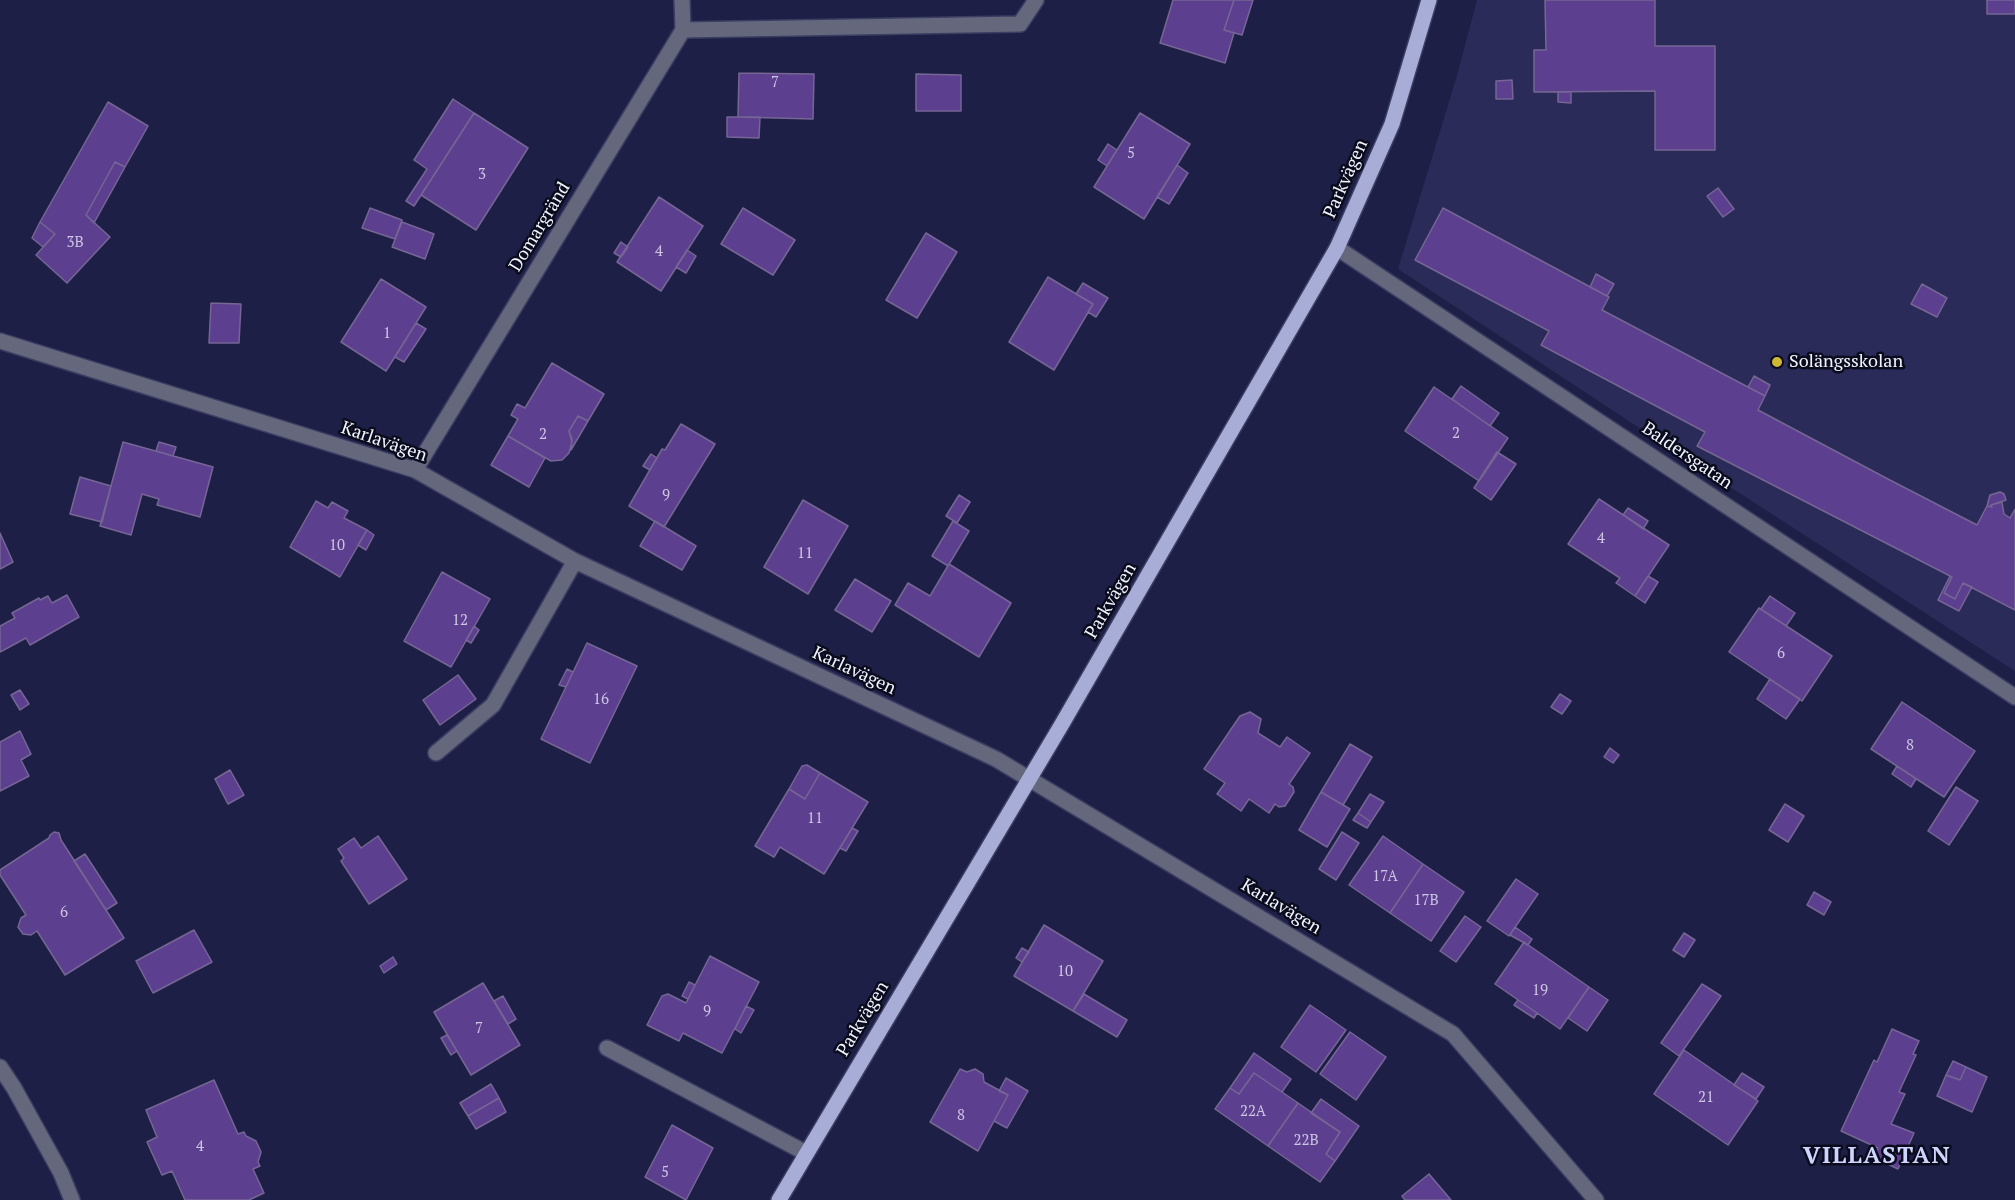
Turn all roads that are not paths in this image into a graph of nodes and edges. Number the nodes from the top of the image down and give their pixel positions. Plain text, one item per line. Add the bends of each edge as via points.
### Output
1 (682, 0) edge
2 (1035, 0) edge
3 (1430, 0) edge
4 (683, 30) junction
5 (1337, 248) junction
6 (0, 341) edge
7 (415, 470) junction
8 (575, 561) junction
9 (2015, 697) edge
10 (436, 753) dead end
11 (1030, 778) junction
12 (607, 1048) dead end
13 (0, 1067) edge
14 (806, 1153) junction
15 (72, 1200) edge
16 (779, 1200) edge
17 (1596, 1200) edge

1 - 4 street
2 - 4 street via 1020,24
3 - 5 main road, Parkvägen via 1392,124
4 - 7 street, Domargränd
5 - 9 street, Baldersgatan
5 - 11 main road, Parkvägen
6 - 7 street, Karlavägen
7 - 8 street, Karlavägen
8 - 10 street via 493,705
8 - 11 street, Karlavägen
11 - 14 main road, Parkvägen
11 - 17 street, Karlavägen via 1453,1034
12 - 14 street
13 - 15 street via 61,1173
14 - 16 main road, Parkvägen

